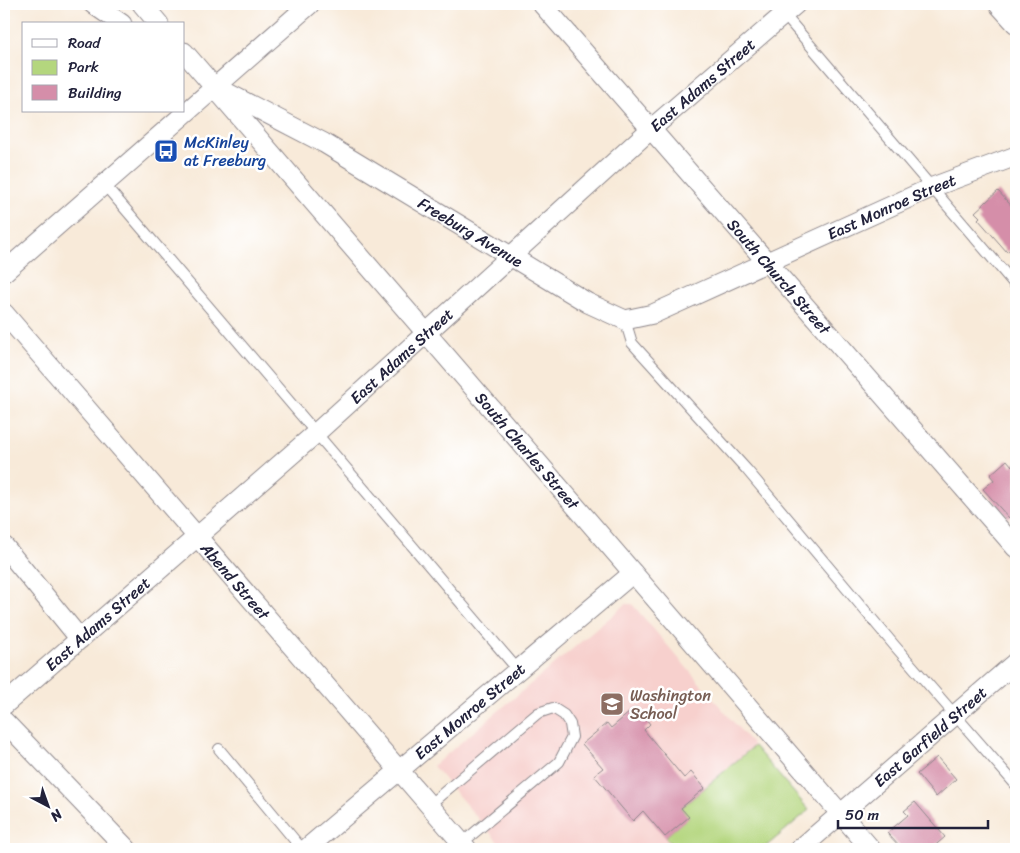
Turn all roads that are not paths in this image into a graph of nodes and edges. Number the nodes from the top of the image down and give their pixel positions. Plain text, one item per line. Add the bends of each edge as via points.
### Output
1 (93, 4) edge
2 (142, 4) edge
3 (310, 4) edge
4 (542, 4) edge
5 (998, 4) edge
6 (785, 7) edge
7 (119, 22) edge
8 (157, 22) edge
9 (1016, 24) edge
10 (185, 53) edge
11 (185, 67) edge
12 (214, 87) junction
13 (651, 130) junction
14 (1016, 156) edge
15 (104, 184) junction
16 (933, 187) junction
17 (511, 257) junction
18 (767, 262) junction
19 (4, 272) edge
20 (1016, 286) edge
21 (4, 313) edge
22 (625, 320) junction
23 (425, 332) junction
24 (316, 434) junction
25 (197, 538) junction
26 (4, 546) edge
27 (1016, 548) edge
28 (634, 573) junction
29 (80, 639) junction
30 (1016, 662) edge
31 (518, 670) junction
32 (4, 706) edge
33 (956, 714) junction
34 (4, 721) edge
35 (219, 749) dead end
36 (400, 771) junction
37 (1016, 785) edge
38 (429, 805) junction
39 (841, 814) junction
40 (465, 846) edge
41 (127, 849) edge
42 (302, 849) edge
43 (306, 849) edge
44 (800, 849) edge
45 (871, 849) edge

1 - 7 street
2 - 8 street
3 - 12 street
4 - 13 street, South Church Street
5 - 9 street
6 - 13 street, East Adams Street
6 - 16 lane
10 - 12 street, South Charles Street
11 - 12 street, Freeburg Avenue
12 - 15 street
12 - 17 street, Freeburg Avenue via 222,88 324,143
12 - 23 street, South Charles Street
13 - 17 street, East Adams Street
13 - 18 street, South Church Street
14 - 16 street, East Monroe Street
15 - 19 street
15 - 24 lane
16 - 18 street, East Monroe Street
16 - 20 lane
17 - 22 street, Freeburg Avenue via 588,303
17 - 23 street, East Adams Street
18 - 22 street via 653,314
18 - 27 street, South Church Street
21 - 25 street, Abend Street
22 - 33 lane via 632,343 747,470
23 - 24 street, East Adams Street
23 - 28 street, South Charles Street
24 - 25 street, East Adams Street
24 - 31 lane
25 - 29 street, East Adams Street
25 - 36 street, Abend Street
26 - 29 street
28 - 31 street, East Monroe Street
28 - 39 street, South Charles Street
29 - 32 street, East Adams Street
30 - 33 street, East Garfield Street
31 - 36 street, East Monroe Street
33 - 37 lane
33 - 39 street, East Garfield Street
34 - 41 street
35 - 42 lane
36 - 38 street, Abend Street
36 - 43 street, East Monroe Street
38 - 40 street, Abend Street
38 - 40 lane via 538,713 553,708 564,715 570,724 572,737 559,762
39 - 44 street, East Garfield Street
39 - 45 street, South Charles Street

